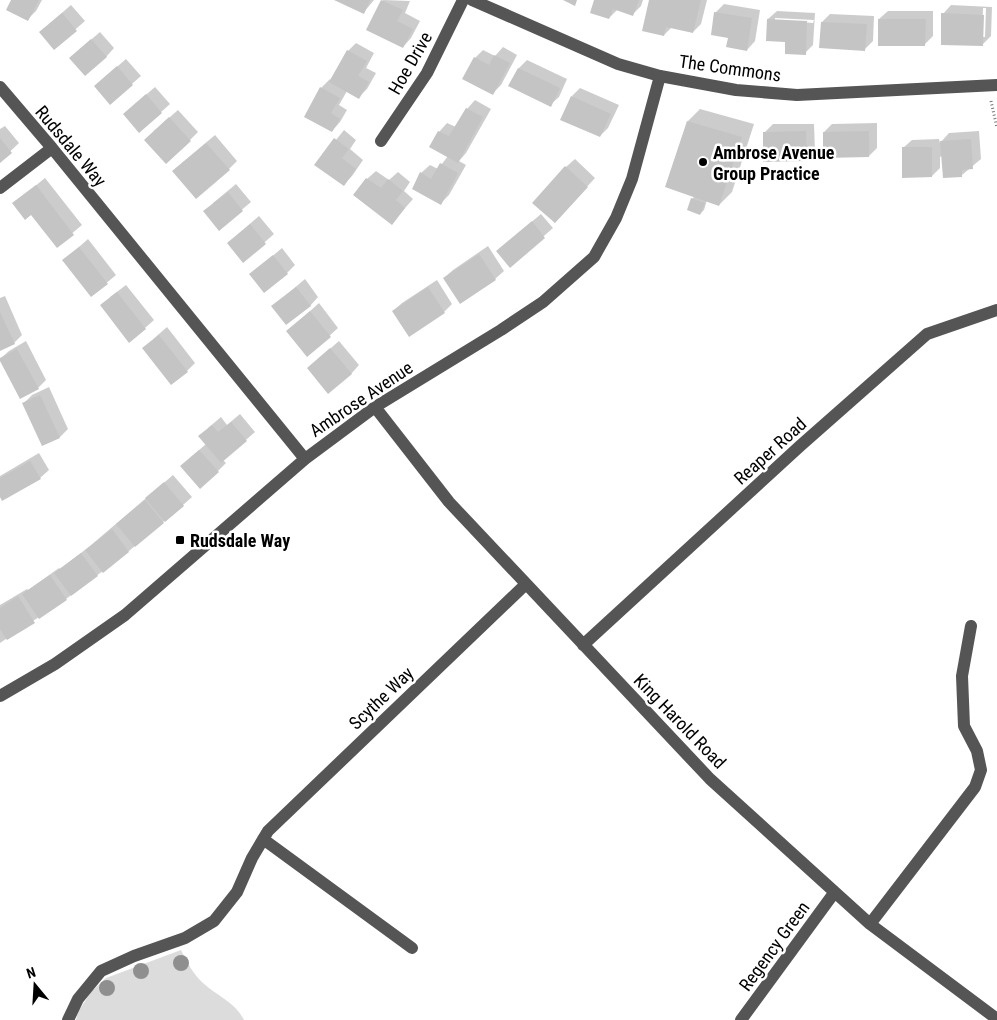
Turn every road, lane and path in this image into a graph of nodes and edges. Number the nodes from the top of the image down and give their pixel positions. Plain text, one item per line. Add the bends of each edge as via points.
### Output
1 (463, 0) edge
2 (472, 0) edge
3 (660, 76) junction
4 (992, 85) edge
5 (0, 87) edge
6 (997, 128) edge
7 (382, 141) dead end
8 (52, 148) junction
9 (0, 188) edge
10 (997, 310) edge
11 (375, 407) junction
12 (305, 459) junction
13 (526, 584) junction
14 (971, 626) dead end
15 (583, 645) junction
16 (0, 696) edge
17 (263, 839) junction
18 (834, 893) junction
19 (870, 924) junction
20 (412, 948) dead end
21 (68, 1020) edge
22 (741, 1020) edge
23 (997, 1020) edge

1 - 7 street, Hoe Drive via 428,74
2 - 3 street, The Commons via 618,64
3 - 4 street, The Commons via 736,90 797,95
3 - 11 street, Ambrose Avenue via 632,179 616,218 594,256 543,302
4 - 6 path
5 - 8 street, Rudsdale Way
8 - 9 street
8 - 12 street, Rudsdale Way
10 - 15 street, Reaper Road via 927,334
11 - 12 street, Ambrose Avenue
11 - 13 street, King Harold Road via 450,502
12 - 16 street, Ambrose Avenue via 125,615 55,664
13 - 15 street, King Harold Road
13 - 17 street, Scythe Way via 318,781
14 - 19 street via 962,676 964,726 977,751 981,770 975,787
15 - 18 street, King Harold Road via 710,780
17 - 20 street
17 - 21 street, Scythe Way via 237,892 214,921 185,938 101,972 78,999
18 - 19 street, King Harold Road
18 - 22 street, Regency Green
19 - 23 street, King Harold Road

